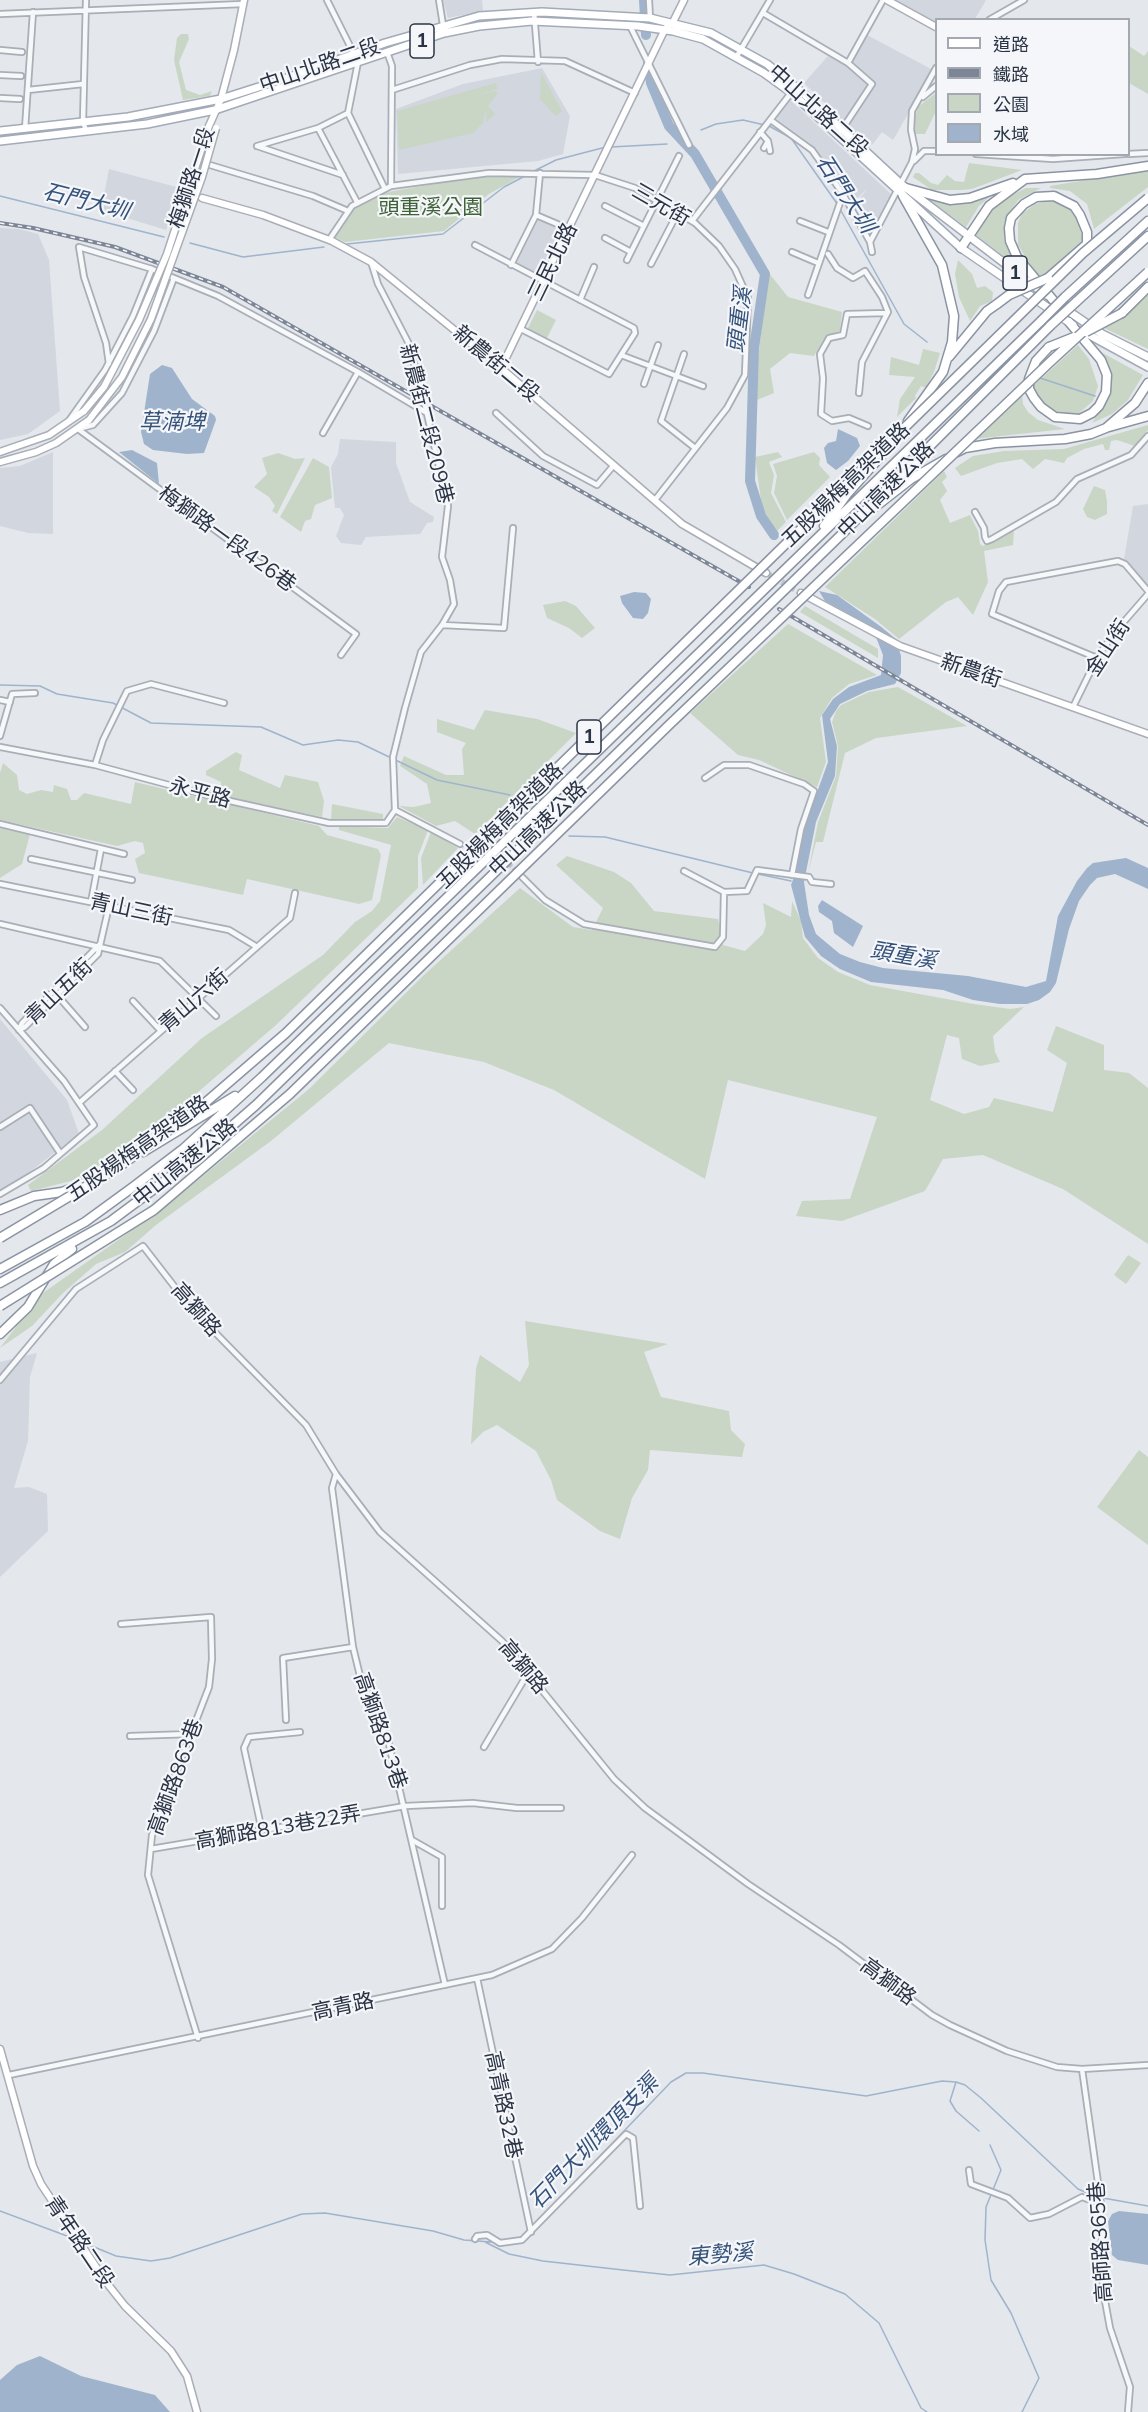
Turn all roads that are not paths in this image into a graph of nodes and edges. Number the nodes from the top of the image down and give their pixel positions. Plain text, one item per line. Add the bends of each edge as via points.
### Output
1 (86, 0) edge
2 (140, 0) edge
3 (327, 0) edge
4 (439, 0) edge
5 (649, 0) edge
6 (684, 0) edge
7 (770, 0) edge
8 (883, 0) edge
9 (887, 0) edge
10 (1024, 0) edge
11 (243, 2) edge
12 (140, 8) junction
13 (85, 10) junction
14 (33, 12) junction
15 (534, 12) junction
16 (763, 13) junction
17 (0, 14) edge
18 (650, 18) junction
19 (992, 18) edge
20 (535, 21) junction
21 (673, 22) junction
22 (443, 25) junction
23 (634, 26) junction
24 (935, 26) edge
25 (665, 29) junction
26 (385, 43) junction
27 (742, 49) junction
28 (0, 50) edge
29 (22, 52) dead end
30 (387, 52) junction
31 (354, 54) junction
32 (737, 56) junction
33 (358, 62) junction
34 (537, 62) junction
35 (650, 62) junction
36 (848, 63) junction
37 (935, 70) edge
38 (0, 75) edge
39 (21, 76) dead end
40 (83, 84) junction
41 (935, 87) edge
42 (28, 90) junction
43 (392, 90) junction
44 (635, 93) junction
45 (791, 93) junction
46 (0, 98) edge
47 (920, 98) junction
48 (20, 99) dead end
49 (221, 99) junction
50 (215, 110) junction
51 (348, 114) junction
52 (770, 122) junction
53 (84, 126) junction
54 (318, 128) junction
55 (25, 129) junction
56 (0, 131) edge
57 (761, 131) junction
58 (841, 131) junction
59 (0, 141) edge
60 (689, 145) dead end
61 (767, 149) dead end
62 (935, 151) edge
63 (1148, 153) edge
64 (1130, 154) edge
65 (680, 156) dead end
66 (1007, 156) edge
67 (1097, 156) edge
68 (912, 162) junction
69 (210, 165) dead end
70 (1148, 166) edge
71 (538, 173) junction
72 (343, 175) junction
73 (595, 175) junction
74 (1025, 179) junction
75 (391, 186) junction
76 (385, 189) junction
77 (902, 190) junction
78 (843, 194) junction
79 (202, 198) dead end
80 (1148, 198) edge
81 (658, 200) junction
82 (357, 202) junction
83 (605, 206) dead end
84 (348, 211) junction
85 (678, 212) junction
86 (536, 215) junction
87 (692, 221) junction
88 (800, 221) dead end
89 (1148, 221) edge
90 (644, 226) junction
91 (569, 229) junction
92 (828, 232) junction
93 (1148, 236) edge
94 (605, 238) dead end
95 (968, 238) junction
96 (329, 240) junction
97 (870, 242) junction
98 (475, 245) dead end
99 (961, 248) junction
100 (631, 252) junction
101 (792, 252) dead end
102 (873, 252) dead end
103 (828, 254) dead end
104 (627, 260) dead end
105 (370, 261) junction
106 (818, 263) junction
107 (651, 264) dead end
108 (511, 265) junction
109 (594, 267) dead end
110 (152, 269) junction
111 (1148, 272) edge
112 (174, 278) junction
113 (544, 281) junction
114 (1148, 287) edge
115 (808, 295) dead end
116 (579, 300) junction
117 (1053, 300) junction
118 (887, 313) junction
119 (1069, 322) junction
120 (521, 329) junction
121 (658, 345) dead end
122 (952, 350) junction
123 (684, 354) dead end
124 (621, 355) junction
125 (1148, 357) edge
126 (108, 364) junction
127 (651, 367) junction
128 (1148, 367) edge
129 (501, 368) junction
130 (358, 372) junction
131 (677, 377) junction
132 (1148, 383) edge
133 (644, 384) dead end
134 (703, 386) dead end
135 (860, 393) dead end
136 (427, 413) junction
137 (496, 413) dead end
138 (1145, 417) edge
139 (67, 424) junction
140 (868, 426) dead end
141 (1106, 428) junction
142 (78, 429) junction
143 (322, 433) dead end
144 (1148, 436) edge
145 (695, 448) junction
146 (0, 452) edge
147 (0, 462) edge
148 (614, 465) junction
149 (655, 500) junction
150 (975, 513) dead end
151 (513, 528) dead end
152 (844, 532) junction
153 (811, 544) junction
154 (766, 573) tunnel mouth
155 (1148, 592) edge
156 (801, 593) tunnel mouth
157 (442, 625) junction
158 (341, 655) dead end
159 (1097, 658) junction
160 (35, 693) dead end
161 (0, 700) edge
162 (10, 702) junction
163 (224, 703) dead end
164 (1073, 707) junction
165 (1148, 734) edge
166 (0, 736) edge
167 (0, 747) edge
168 (95, 765) junction
169 (705, 778) dead end
170 (395, 810) junction
171 (0, 824) edge
172 (460, 844) tunnel mouth
173 (101, 849) junction
174 (124, 854) dead end
175 (31, 859) dead end
176 (684, 871) dead end
177 (97, 873) junction
178 (794, 876) junction
179 (522, 877) tunnel mouth
180 (132, 880) dead end
181 (0, 884) edge
182 (831, 884) dead end
183 (295, 892) dead end
184 (724, 892) junction
185 (91, 902) junction
186 (109, 906) junction
187 (0, 924) edge
188 (99, 945) junction
189 (257, 947) junction
190 (57, 995) junction
191 (197, 998) junction
192 (133, 1001) dead end
193 (0, 1008) edge
194 (216, 1016) dead end
195 (86, 1026) dead end
196 (19, 1030) junction
197 (160, 1030) junction
198 (115, 1071) junction
199 (262, 1077) junction
200 (133, 1090) dead end
201 (79, 1103) junction
202 (0, 1127) edge
203 (60, 1153) junction
204 (0, 1194) edge
205 (0, 1210) edge
206 (111, 1221) junction
207 (0, 1238) edge
208 (0, 1269) edge
209 (0, 1284) edge
210 (0, 1306) edge
211 (10, 1326) junction
212 (0, 1329) edge
213 (0, 1334) edge
214 (0, 1380) edge
215 (336, 1474) junction
216 (121, 1624) dead end
217 (352, 1647) junction
218 (528, 1672) junction
219 (286, 1720) dead end
220 (300, 1732) dead end
221 (191, 1734) junction
222 (130, 1736) dead end
223 (484, 1747) dead end
224 (405, 1806) junction
225 (561, 1808) dead end
226 (262, 1831) junction
227 (412, 1840) junction
228 (151, 1849) junction
229 (632, 1855) dead end
230 (442, 1906) dead end
231 (477, 1978) junction
232 (445, 1985) junction
233 (198, 2038) junction
234 (0, 2049) edge
235 (1148, 2065) edge
236 (1082, 2069) junction
237 (9, 2075) junction
238 (969, 2170) dead end
239 (1101, 2204) junction
240 (640, 2206) dead end
241 (531, 2232) junction
242 (475, 2239) dead end
243 (197, 2412) edge
244 (1128, 2412) edge

1 - 13 street
2 - 12 street
3 - 31 street
4 - 22 street
5 - 18 street
6 - 21 street
7 - 16 street
8 - 36 street
9 - 24 street
10 - 19 street
11 - 12 street
11 - 49 street
12 - 13 street
13 - 14 street
13 - 40 street
14 - 17 street
14 - 42 street
15 - 18 main road, 中山北路二段 / 1
15 - 20 street
15 - 22 main road, 中山北路二段 / 1 via 479,16
16 - 27 street
16 - 36 street
18 - 21 main road, 中山北路二段 / 1
20 - 23 main road, 中山北路二段 / 1
20 - 30 main road, 中山北路二段 / 1 via 444,33
20 - 34 street
21 - 25 street
21 - 27 main road, 中山北路二段 / 1 via 711,33
22 - 26 main road, 中山北路二段 / 1
23 - 25 main road, 中山北路二段 / 1
23 - 35 street
25 - 32 main road, 中山北路二段 / 1 via 703,39
25 - 35 street
26 - 30 street
26 - 31 main road, 中山北路二段 / 1
27 - 32 street
27 - 58 main road, 中山北路二段 / 1 via 804,94
28 - 29 street
30 - 33 main road, 中山北路二段 / 1
30 - 43 street via 392,66
31 - 33 street
31 - 49 main road, 中山北路二段 / 1
32 - 45 main road, 中山北路二段 / 1
33 - 50 main road, 中山北路二段 / 1
33 - 51 street
34 - 43 street via 502,59 470,65
34 - 44 street via 565,61
35 - 44 street
35 - 60 street
36 - 58 street via 872,84
37 - 47 street
38 - 39 street
40 - 42 street
40 - 53 street
41 - 47 street
42 - 55 street
43 - 75 street
44 - 73 street, 三民北路
45 - 52 street
45 - 77 main road, 中山北路二段 / 1
46 - 48 street
47 - 68 street via 910,122 915,149
49 - 50 street
49 - 53 main road, 中山北路二段 / 1
50 - 53 main road, 中山北路二段 / 1 via 147,124
50 - 139 street, 梅獅路一段, bridge via 167,254 140,320 104,387
50 - 142 street, 梅獅路一段, bridge via 216,128 198,187 151,319 122,377
51 - 54 street
51 - 76 street
52 - 57 street
52 - 78 street via 812,150
53 - 55 main road, 中山北路二段 / 1
53 - 59 main road, 中山北路二段 / 1
54 - 72 street
54 - 72 street via 257,146
55 - 56 main road, 中山北路二段 / 1
57 - 61 street via 768,141
57 - 87 street
58 - 77 main road, 中山北路二段 / 1
62 - 68 street via 924,151
63 - 64 street
65 - 81 street
66 - 67 street
68 - 77 street
69 - 84 street via 313,196
70 - 74 highway
71 - 73 street, 三元街
71 - 75 street, 三元街 via 489,173
71 - 86 street
72 - 82 street
73 - 81 street, 三元街
73 - 91 street, 三民北路
74 - 77 highway via 970,198 950,200
74 - 95 highway via 989,206
75 - 76 street, 三元街
76 - 82 street, 三元街
77 - 95 main road, 中山北路二段 / 1
77 - 97 street
77 - 99 main road, 中山北路二段 / 1
77 - 122 highway via 942,265 954,316
78 - 92 street
78 - 97 street
79 - 96 street, 新農街二段 via 263,215
80 - 207 highway, 五股楊梅高架道路 / 1, bridge via 1071,266 286,1033 198,1109 120,1166
81 - 85 street, 三元街
81 - 90 street
82 - 84 street, 三元街
83 - 90 street
84 - 96 street, 三元街
85 - 87 street, 三元街
85 - 107 street
86 - 91 street
86 - 108 street
87 - 145 street, 三元街 via 719,246 748,298 746,368 741,386
88 - 92 street
89 - 153 highway, 中山高速公路 / 1, bridge
90 - 100 street
91 - 113 street, 三民北路
92 - 106 street
93 - 152 highway, 中山高速公路 / 1, bridge via 1050,326
94 - 100 street
95 - 99 highway
95 - 117 main road, 1
96 - 105 street, 新農街二段
97 - 102 street
98 - 108 street
99 - 119 main road, 1
100 - 104 street
101 - 106 street
103 - 118 street via 837,268 853,278 865,271
105 - 129 street, 新農街二段
105 - 136 street, 新農街二段209巷 via 408,342
106 - 115 street
108 - 113 street
109 - 116 street
110 - 112 street
110 - 126 street, 梅獅路一段
110 - 126 street via 79,247 84,277 106,343
111 - 210 highway, 1, bridge via 678,717 290,1094 154,1210
112 - 130 street via 218,296
112 - 142 street, 梅獅路一段 via 154,331 122,393 93,424
113 - 116 street
113 - 120 street, 三民北路
114 - 119 highway, bridge via 1122,313 1092,330 1049,347 1036,361 1029,389 1034,398 1055,417 1080,419 1092,413 1102,400 1107,375 1101,360
116 - 124 street via 634,328 635,333
117 - 122 highway, bridge via 1017,257 1011,241 1011,218 1036,197 1054,196 1074,206 1087,232 1087,244 1048,278 1009,295 997,304
117 - 125 main road, 1 via 1102,333
118 - 135 street via 862,362
118 - 140 street via 847,314 843,335 829,338 820,354 821,414 832,421 849,418
119 - 128 main road, 1
120 - 124 street via 604,374 609,374
120 - 129 street, 三民北路
121 - 127 street
122 - 153 highway via 943,372 889,449 848,493
123 - 131 street
124 - 127 street
126 - 139 street, 梅獅路一段
127 - 131 street
127 - 133 street
129 - 148 street, 新農街二段
130 - 136 street
130 - 143 street
131 - 134 street
131 - 145 street via 661,421
132 - 141 highway via 1146,390
136 - 157 street, 新農街二段209巷 via 448,506 442,557 454,604
137 - 148 street via 543,456 597,485
138 - 141 highway
139 - 146 street, 梅獅路一段 via 23,446
141 - 152 highway via 1065,439 965,448 911,479
142 - 147 street, 梅獅路一段 via 36,452
142 - 158 street, 梅獅路一段426巷 via 356,634
144 - 150 street via 1131,455 1077,479 1056,502 992,539 987,541
145 - 149 street, 三元街
148 - 149 street, 新農街二段
149 - 154 street, 新農街二段 via 682,524
151 - 157 street via 504,628
152 - 206 highway, 中山高速公路 / 1 via 256,1105 193,1160
153 - 199 highway, 中山高速公路 / 1
155 - 159 street, 金山街
155 - 159 street via 1118,561 1006,582 999,591 992,614
156 - 164 street, 新農街 via 900,646
157 - 170 street, 新農街二段209巷 via 421,652 393,760
159 - 164 street, 金山街
160 - 162 street via 12,694
161 - 162 street
162 - 166 street
163 - 168 street via 152,684 126,691
164 - 165 street, 新農街
167 - 168 street, 永平路
168 - 170 street, 永平路 via 328,823 386,823
169 - 178 street via 724,765 749,765 814,791 801,829
170 - 172 street
171 - 173 street
173 - 174 street
173 - 177 street
175 - 177 street
176 - 184 street
177 - 180 street
177 - 185 street
178 - 182 street
178 - 184 street via 757,870 747,891
179 - 184 street via 545,900 585,924 715,947 723,937
181 - 185 street, 青山三街
183 - 189 street, 青山六街 via 290,918
185 - 186 street, 青山三街
186 - 188 street, 青山五街
186 - 189 street, 青山三街 via 229,930
187 - 188 street
188 - 190 street, 青山五街 via 98,954
188 - 191 street via 160,961
188 - 196 street, 青山五街
189 - 191 street, 青山六街
190 - 195 street
190 - 196 street, 青山五街
191 - 194 street
191 - 197 street, 青山六街
192 - 197 street
193 - 196 street
196 - 201 street
197 - 198 street, 青山六街
198 - 200 street
198 - 201 street, 青山六街
199 - 205 highway via 176,1134 87,1182
199 - 208 highway, 中山高速公路 / 1 via 183,1149 133,1187 85,1222
201 - 203 street via 94,1125
202 - 203 street via 30,1108
203 - 204 street via 44,1168
206 - 209 highway, 中山高速公路 / 1
206 - 211 highway via 54,1264 28,1307
211 - 212 highway
211 - 213 highway
214 - 215 street, 高獅路 via 76,1289 143,1246 191,1308 306,1425
215 - 217 street, 高獅路813巷 via 332,1488
215 - 218 street, 高獅路 via 380,1532 502,1641
216 - 221 street, 高獅路863巷 via 211,1617 211,1677
217 - 219 street via 283,1658
217 - 224 street, 高獅路813巷 via 360,1676 388,1740
218 - 223 street
218 - 236 street, 高獅路 via 614,1779 645,1808 748,1884 950,2025 1038,2062
220 - 226 street via 249,1737 244,1748
221 - 222 street
221 - 228 street, 高獅路863巷 via 152,1835
224 - 225 street, 高獅路813巷22弄 via 473,1803
224 - 226 street, 高獅路813巷22弄
224 - 227 street, 高獅路813巷
226 - 228 street, 高獅路813巷22弄
227 - 230 street via 441,1857
227 - 232 street, 高獅路813巷
228 - 233 street, 高獅路863巷 via 150,1887
229 - 231 street, 高青路 via 552,1949
231 - 232 street, 高青路
231 - 241 street, 高青路32巷
232 - 233 street, 高青路
233 - 237 street, 高青路
234 - 237 street, 青年路二段
235 - 236 street, 高獅路
236 - 239 street, 高師路365巷
237 - 243 street, 青年路二段 via 41,2184 124,2306 171,2351 187,2376
238 - 239 street via 971,2184 1008,2198 1030,2218 1049,2214 1082,2197
239 - 244 street, 高師路365巷 via 1103,2290 1110,2328 1130,2387
240 - 241 street via 633,2138 626,2134
241 - 242 street via 511,2243 500,2243 487,2235

